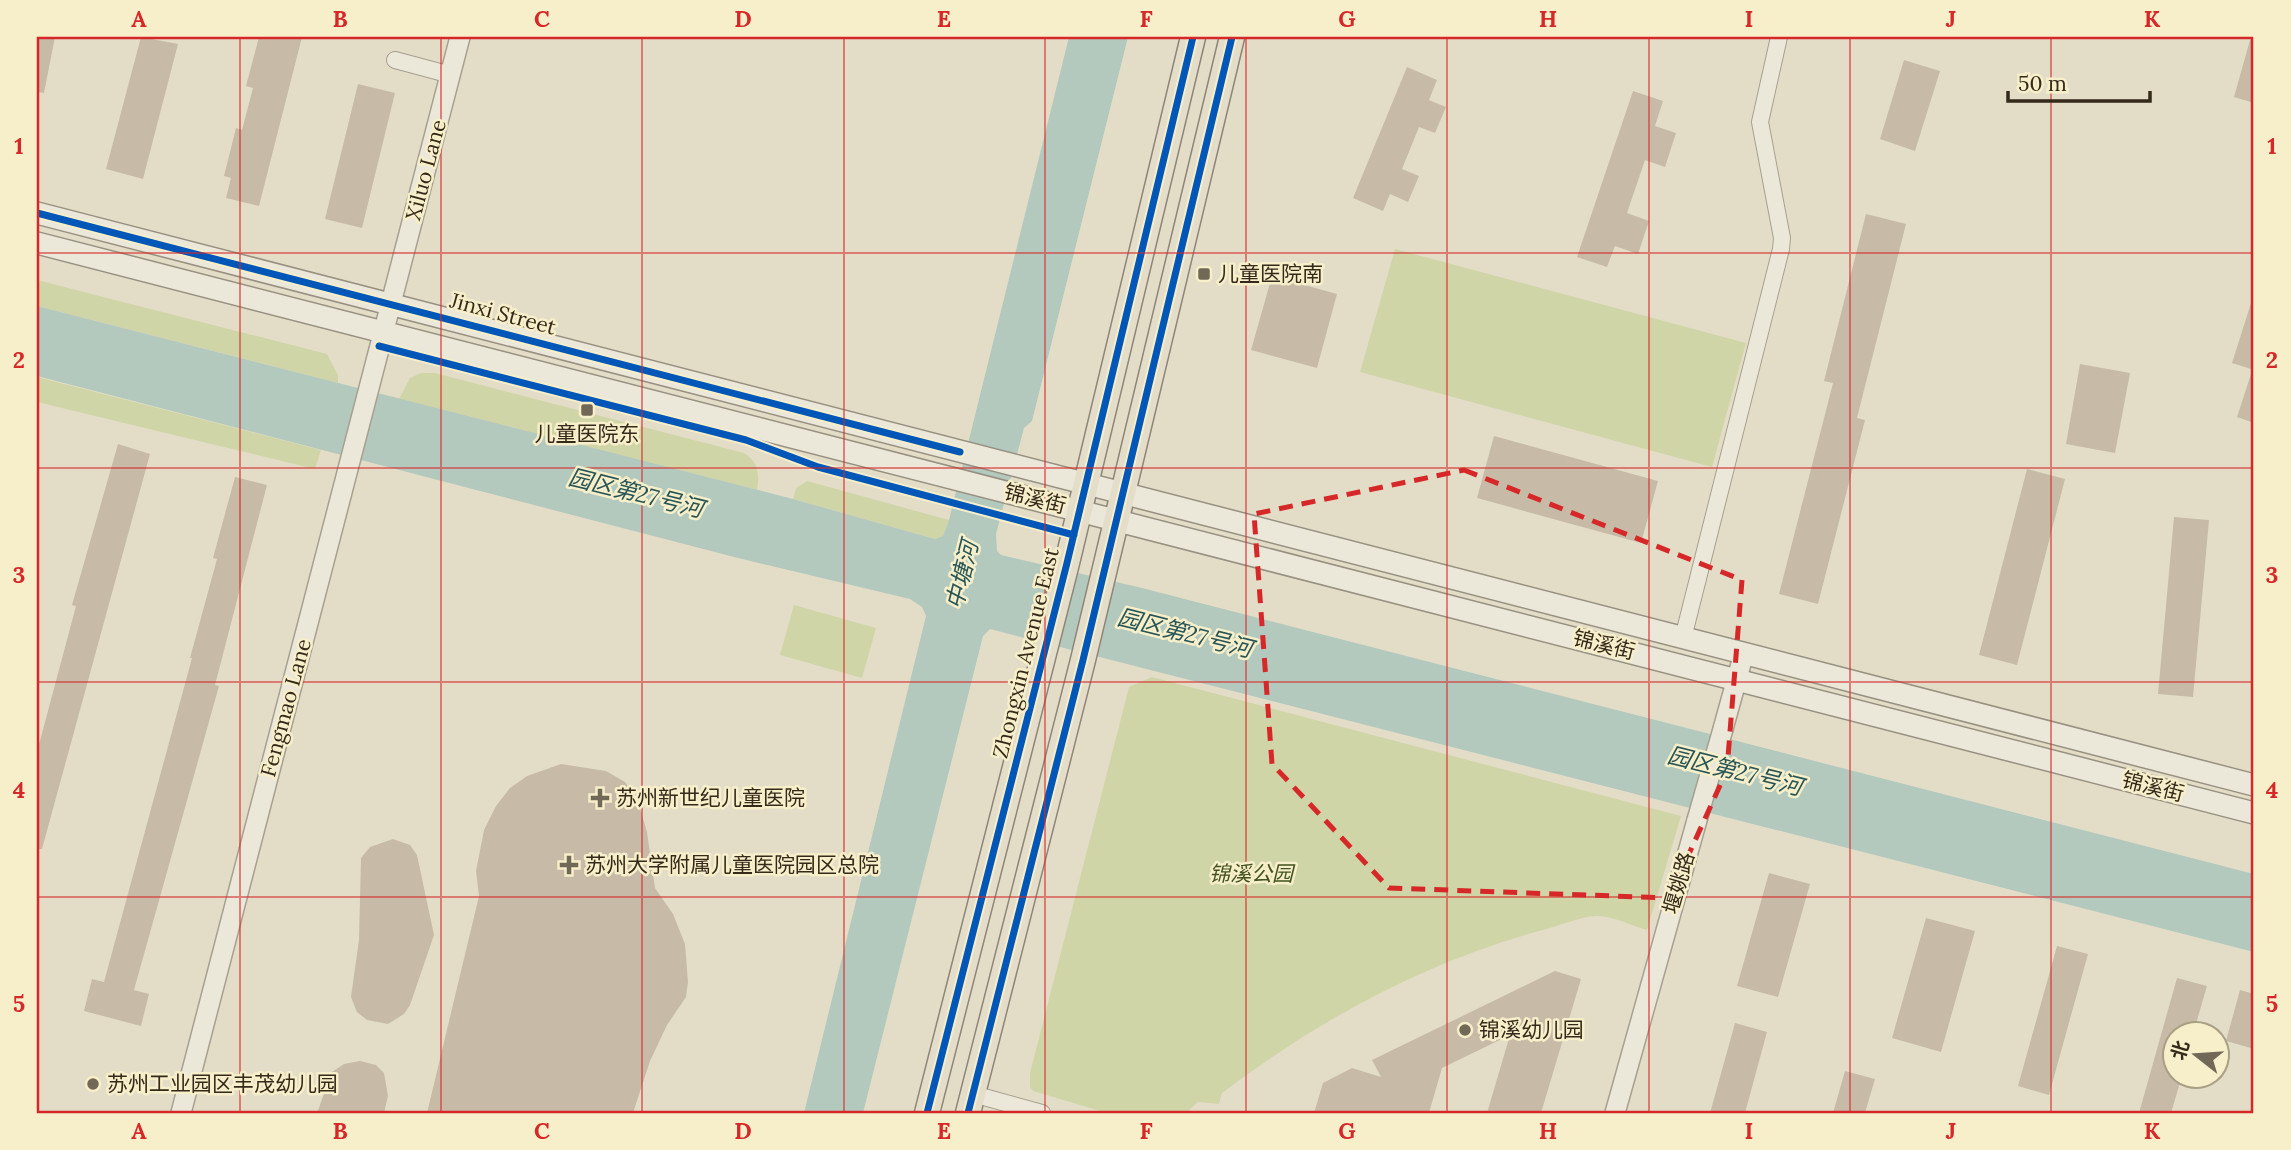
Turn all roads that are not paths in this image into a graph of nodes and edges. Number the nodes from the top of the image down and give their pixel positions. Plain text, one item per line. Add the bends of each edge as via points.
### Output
1 (460, 37) edge
2 (1193, 37) edge
3 (1232, 37) edge
4 (1779, 37) edge
5 (395, 61) dead end
6 (451, 75) junction
7 (37, 213) edge
8 (37, 243) edge
9 (391, 303) junction
10 (383, 332) junction
11 (960, 452) joint
12 (1086, 484) junction
13 (1122, 492) junction
14 (1080, 510) junction
15 (1116, 519) junction
16 (1683, 638) junction
17 (1744, 653) junction
18 (1736, 680) junction
19 (2254, 785) edge
20 (2254, 813) edge
21 (970, 1103) edge
22 (181, 1113) edge
23 (927, 1113) edge
24 (1042, 1113) edge
25 (1615, 1113) edge

1 - 6 street, Xiluo Lane
2 - 12 main road, Zhongxin Avenue East
3 - 13 main road
4 - 16 street via 1760,122 1782,249
5 - 6 street
6 - 9 street, Xiluo Lane
7 - 9 main road, Jinxi Street
8 - 10 main road
9 - 10 street, Fengmao Lane
9 - 11 main road, Jinxi Street
10 - 14 main road, 锦溪街
10 - 22 street, Fengmao Lane
11 - 12 main road, 锦溪街
12 - 13 main road, 锦溪街
12 - 14 main road, Zhongxin Avenue East
13 - 15 main road
13 - 16 main road, 锦溪街
14 - 15 main road, 锦溪街
14 - 23 main road, Zhongxin Avenue East
15 - 18 main road, 锦溪街
15 - 21 main road
16 - 17 main road, 锦溪街
17 - 18 street, 堰姚路
17 - 19 main road, 锦溪街
18 - 20 main road, 锦溪街
18 - 25 street, 堰姚路, bridge
21 - 24 street

